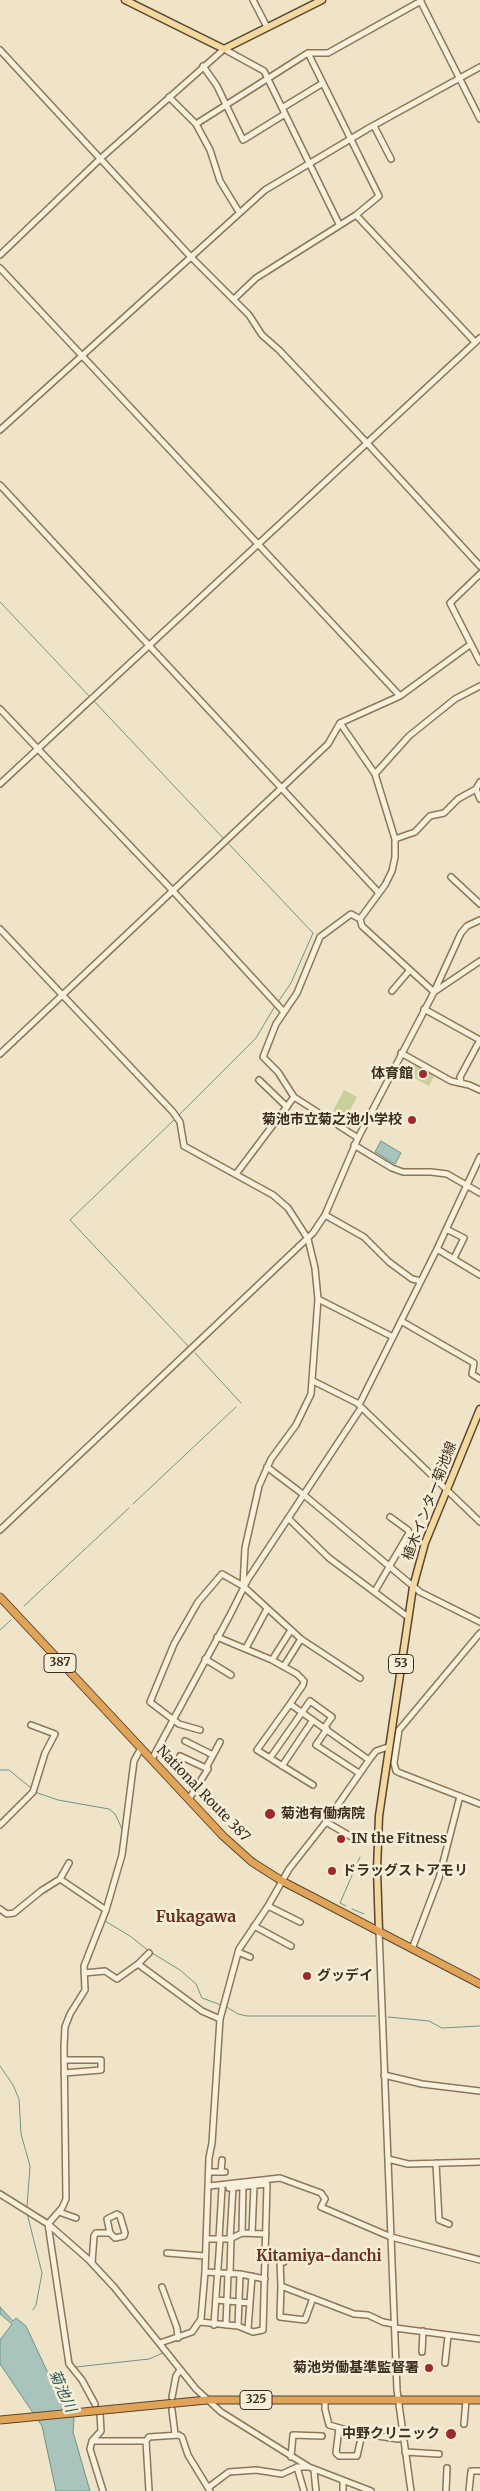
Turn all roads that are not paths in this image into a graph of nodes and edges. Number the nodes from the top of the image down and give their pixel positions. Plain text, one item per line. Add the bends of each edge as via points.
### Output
1 (125, 0) edge
2 (253, 0) edge
3 (322, 0) edge
4 (420, 1) edge
5 (267, 28) junction
6 (224, 49) junction
7 (0, 50) edge
8 (308, 53) junction
9 (203, 66) junction
10 (480, 67) edge
11 (458, 79) junction
12 (269, 80) junction
13 (323, 83) junction
14 (169, 97) junction
15 (225, 104) junction
16 (282, 108) junction
17 (284, 114) junction
18 (480, 119) edge
19 (196, 124) junction
20 (374, 126) junction
21 (351, 138) junction
22 (101, 158) junction
23 (391, 159) dead end
24 (308, 164) junction
25 (240, 212) junction
26 (356, 215) junction
27 (339, 224) junction
28 (0, 255) edge
29 (190, 256) junction
30 (0, 268) edge
31 (234, 299) junction
32 (478, 340) edge
33 (82, 356) junction
34 (0, 430) edge
35 (367, 443) junction
36 (0, 485) edge
37 (257, 545) junction
38 (480, 566) edge
39 (480, 574) edge
40 (471, 644) junction
41 (149, 647) junction
42 (480, 662) edge
43 (480, 686) edge
44 (400, 696) junction
45 (0, 710) edge
46 (340, 723) junction
47 (37, 748) junction
48 (375, 774) junction
49 (480, 782) edge
50 (0, 784) edge
51 (282, 789) junction
52 (476, 789) junction
53 (480, 799) edge
54 (395, 839) junction
55 (451, 877) dead end
56 (173, 891) junction
57 (379, 893) junction
58 (480, 904) edge
59 (360, 919) junction
60 (480, 920) edge
61 (0, 929) edge
62 (480, 961) edge
63 (409, 971) junction
64 (392, 991) dead end
65 (434, 992) junction
66 (63, 995) junction
67 (424, 1009) junction
68 (283, 1011) junction
69 (480, 1040) edge
70 (401, 1053) junction
71 (0, 1054) edge
72 (259, 1080) dead end
73 (461, 1082) junction
74 (480, 1090) edge
75 (294, 1097) junction
76 (287, 1107) junction
77 (358, 1138) junction
78 (354, 1145) junction
79 (480, 1157) edge
80 (236, 1174) junction
81 (467, 1185) junction
82 (480, 1193) edge
83 (325, 1215) junction
84 (446, 1229) junction
85 (308, 1239) junction
86 (437, 1249) junction
87 (454, 1258) junction
88 (479, 1272) edge
89 (421, 1281) junction
90 (318, 1299) junction
91 (401, 1321) junction
92 (393, 1337) junction
93 (480, 1379) edge
94 (313, 1381) junction
95 (360, 1406) junction
96 (480, 1409) edge
97 (267, 1467) junction
98 (447, 1489) junction
99 (304, 1495) junction
100 (390, 1517) dead end
101 (288, 1518) junction
102 (480, 1522) edge
103 (0, 1530) edge
104 (389, 1566) junction
105 (243, 1586) junction
106 (413, 1587) junction
107 (375, 1591) junction
108 (0, 1597) edge
109 (268, 1609) junction
110 (408, 1617) junction
111 (480, 1622) edge
112 (291, 1630) junction
113 (480, 1633) edge
114 (217, 1636) junction
115 (301, 1639) junction
116 (246, 1648) junction
117 (205, 1659) junction
118 (272, 1660) junction
119 (284, 1666) junction
120 (231, 1675) dead end
121 (360, 1678) dead end
122 (290, 1704) junction
123 (302, 1712) junction
124 (174, 1719) junction
125 (313, 1720) junction
126 (31, 1725) dead end
127 (326, 1729) junction
128 (200, 1730) dead end
129 (398, 1733) junction
130 (390, 1737) junction
131 (185, 1741) dead end
132 (220, 1742) dead end
133 (388, 1747) junction
134 (141, 1748) junction
135 (213, 1754) junction
136 (180, 1756) dead end
137 (270, 1758) junction
138 (152, 1759) junction
139 (369, 1760) junction
140 (282, 1766) junction
141 (206, 1768) junction
142 (359, 1773) junction
143 (313, 1785) dead end
144 (460, 1796) junction
145 (189, 1799) junction
146 (480, 1804) edge
147 (326, 1822) junction
148 (0, 1825) edge
149 (357, 1840) dead end
150 (69, 1863) dead end
151 (60, 1879) junction
152 (282, 1881) junction
153 (268, 1906) junction
154 (0, 1909) edge
155 (106, 1910) junction
156 (300, 1922) dead end
157 (254, 1926) junction
158 (379, 1932) junction
159 (291, 1946) dead end
160 (412, 1949) junction
161 (238, 1952) junction
162 (150, 1954) dead end
163 (250, 1957) dead end
164 (138, 1964) junction
165 (84, 1973) junction
166 (480, 1984) edge
167 (220, 2019) junction
168 (64, 2060) junction
169 (64, 2073) junction
170 (384, 2075) junction
171 (480, 2091) edge
172 (388, 2159) junction
173 (222, 2160) dead end
174 (480, 2162) edge
175 (436, 2163) junction
176 (209, 2172) junction
177 (244, 2186) junction
178 (254, 2186) junction
179 (233, 2187) junction
180 (209, 2188) junction
181 (222, 2188) junction
182 (0, 2194) edge
183 (59, 2212) junction
184 (76, 2218) dead end
185 (48, 2224) junction
186 (449, 2224) dead end
187 (110, 2233) junction
188 (242, 2233) junction
189 (252, 2233) junction
190 (266, 2234) junction
191 (391, 2236) junction
192 (230, 2238) junction
193 (206, 2239) junction
194 (220, 2239) junction
195 (167, 2253) dead end
196 (205, 2256) junction
197 (480, 2260) edge
198 (280, 2261) dead end
199 (92, 2263) junction
200 (205, 2272) junction
201 (218, 2273) junction
202 (229, 2274) junction
203 (240, 2274) junction
204 (252, 2276) junction
205 (265, 2279) junction
206 (281, 2286) junction
207 (162, 2287) dead end
208 (203, 2298) junction
209 (313, 2298) junction
210 (216, 2300) junction
211 (227, 2300) junction
212 (239, 2302) junction
213 (250, 2304) junction
214 (200, 2322) junction
215 (214, 2324) junction
216 (226, 2325) junction
217 (238, 2326) junction
218 (395, 2326) junction
219 (248, 2329) junction
220 (423, 2331) junction
221 (448, 2336) junction
222 (178, 2338) junction
223 (480, 2340) edge
224 (160, 2343) junction
225 (422, 2352) dead end
226 (445, 2363) dead end
227 (180, 2370) junction
228 (172, 2397) dead end
229 (207, 2400) junction
230 (325, 2400) junction
231 (398, 2400) junction
232 (466, 2400) junction
233 (480, 2400) edge
234 (95, 2404) dead end
235 (172, 2410) dead end
236 (100, 2414) dead end
237 (0, 2420) edge
238 (464, 2424) dead end
239 (339, 2428) junction
240 (175, 2434) junction
241 (362, 2434) junction
242 (322, 2436) dead end
243 (403, 2437) junction
244 (146, 2441) junction
245 (92, 2442) junction
246 (405, 2452) junction
247 (439, 2454) dead end
248 (292, 2457) junction
249 (298, 2467) junction
250 (312, 2468) junction
251 (447, 2468) dead end
252 (480, 2471) edge
253 (343, 2482) junction
254 (210, 2489) edge
255 (103, 2491) edge
256 (149, 2491) edge
257 (304, 2491) edge
258 (316, 2491) edge
259 (343, 2491) edge
260 (371, 2491) edge
261 (410, 2491) edge
262 (446, 2491) edge
263 (469, 2491) edge

1 - 6 main road
2 - 5 street
3 - 5 main road
4 - 8 street via 328,53
4 - 11 street
5 - 6 main road
6 - 9 street
6 - 12 street via 264,71
7 - 22 street
8 - 12 street
8 - 13 street
9 - 14 street
9 - 15 street
10 - 11 street
11 - 18 street
11 - 20 street
12 - 15 street
12 - 16 street
13 - 16 street
13 - 21 street
14 - 19 street
14 - 22 street
15 - 17 street via 245,140
15 - 19 street
16 - 17 street
17 - 24 street
19 - 25 street via 210,150 220,181
20 - 21 street
20 - 23 street
21 - 24 street
21 - 26 street via 379,196
22 - 28 street
22 - 29 street
24 - 25 street via 265,190
24 - 27 street
25 - 29 street
26 - 27 street
26 - 32 street
27 - 31 street via 256,278
29 - 31 street
29 - 33 street
30 - 33 street
31 - 35 street via 262,335
32 - 35 street
33 - 34 street
33 - 37 street
35 - 37 street
35 - 38 street
36 - 41 street
37 - 41 street
37 - 44 street
39 - 40 street via 450,603
40 - 42 street
40 - 44 street
41 - 47 street
41 - 51 street
43 - 48 street via 455,699 409,736
44 - 46 street
45 - 47 street
46 - 48 street
46 - 51 street via 328,744
47 - 50 street
47 - 56 street
48 - 54 street
49 - 52 street
51 - 56 street
51 - 57 street
52 - 53 street
52 - 54 street via 458,798 444,813 430,816 415,832
54 - 57 street via 392,871
55 - 58 street
56 - 66 street
56 - 68 street
57 - 59 street
59 - 63 street via 366,932
59 - 68 street via 351,914 320,937 297,993
60 - 65 street via 466,926 461,933
61 - 66 street
62 - 65 street
63 - 64 street
63 - 65 street
65 - 67 street
66 - 71 street
66 - 80 street via 173,1112 180,1122 184,1146
67 - 69 street
67 - 70 street
68 - 75 street via 263,1057 278,1072
69 - 73 street via 460,1077
70 - 73 street via 451,1082
70 - 77 street
72 - 76 street
73 - 74 street
75 - 76 street
75 - 77 street
76 - 80 street
77 - 78 street
78 - 81 street via 403,1172 447,1174
78 - 83 street
79 - 81 street
80 - 85 street via 274,1194 288,1208
81 - 82 street
81 - 84 street
83 - 85 street
83 - 89 street via 364,1237 389,1262 412,1279
84 - 86 street
84 - 87 street via 464,1238
85 - 90 street
85 - 103 street
86 - 87 street
86 - 89 street
87 - 88 street
89 - 91 street
90 - 92 street
90 - 94 street
91 - 92 street
91 - 93 street via 472,1362 472,1374
92 - 95 street
94 - 95 street via 345,1395
94 - 97 street via 308,1402 296,1425
95 - 98 street
95 - 99 street
96 - 98 main road, 植木インター菊池線 / 53
97 - 99 street
97 - 105 street via 259,1486 244,1548
98 - 102 street
98 - 106 main road, 植木インター菊池線 / 53 via 425,1543
99 - 101 street
99 - 104 street
100 - 104 street via 409,1533
101 - 105 street
101 - 107 street via 330,1558
104 - 106 street
104 - 107 street
105 - 109 street
105 - 114 street
105 - 124 street via 220,1575 198,1602 174,1644 150,1702
106 - 110 main road, 植木インター菊池線 / 53
106 - 111 street
107 - 110 street
108 - 134 highway, National Route 387 / 387
109 - 112 street
109 - 116 street
110 - 130 main road, 植木インター菊池線 / 53
112 - 115 street
112 - 118 street
113 - 129 street
114 - 116 street
114 - 117 street
115 - 119 street
115 - 121 street
116 - 118 street
117 - 120 street
117 - 124 street
118 - 119 street
119 - 122 street via 304,1681
122 - 123 street
122 - 137 street via 257,1750
123 - 125 street
123 - 127 street via 310,1701 332,1718
123 - 137 street
124 - 128 street via 185,1727
124 - 138 street
125 - 127 street
125 - 140 street
126 - 148 street via 55,1734 32,1792
127 - 139 street
127 - 142 street via 316,1745
129 - 130 street
129 - 144 street via 396,1770
130 - 133 main road, 植木インター菊池線 / 53
131 - 135 street
132 - 135 street
133 - 139 street via 376,1751
133 - 158 main road, 植木インター菊池線 / 53 via 377,1839
134 - 138 highway, National Route 387 / 387
134 - 155 street via 134,1761 123,1849
135 - 141 street
136 - 141 street
137 - 140 street
138 - 145 highway, National Route 387 / 387
139 - 142 street
140 - 143 street
141 - 145 street
142 - 147 street
144 - 146 street
144 - 160 street via 439,1878
145 - 152 highway, National Route 387 / 387 via 237,1849
147 - 149 street
147 - 152 street
150 - 151 street
151 - 154 street via 11,1915
151 - 155 street
152 - 153 street
152 - 158 highway, National Route 387 / 387
153 - 156 street
153 - 157 street
155 - 165 street
157 - 159 street
157 - 161 street
158 - 160 highway, National Route 387 / 387
158 - 170 street
160 - 166 highway, National Route 387 / 387
161 - 163 street
161 - 167 street
162 - 164 street
164 - 165 street via 117,1979 105,1972
164 - 167 street via 202,2011
165 - 168 street via 84,1994 65,2027
167 - 176 street
168 - 169 street
168 - 169 street via 101,2060 101,2070
169 - 183 street via 66,2199
170 - 171 street via 422,2084
170 - 172 street
172 - 175 street via 408,2164
172 - 191 street
173 - 176 street via 223,2172
174 - 175 street
175 - 186 street via 439,2220
176 - 180 street
177 - 178 street
177 - 179 street
177 - 188 street
178 - 189 street
178 - 190 street via 267,2184
179 - 181 street
179 - 192 street
180 - 181 street
180 - 191 street via 280,2178 322,2193 325,2199 321,2207
180 - 193 street
181 - 194 street
182 - 185 street
183 - 184 street
183 - 185 street
185 - 199 street
185 - 234 street via 69,2364
187 - 187 street via 107,2219 117,2214 124,2236 115,2238
187 - 199 street via 96,2233 94,2236
188 - 189 street
188 - 192 street
189 - 190 street
190 - 205 street
191 - 197 street
191 - 218 street
192 - 194 street
192 - 202 street
193 - 194 street
193 - 196 street
194 - 201 street
195 - 196 street
196 - 200 street
198 - 206 street
199 - 224 street
200 - 201 street
200 - 208 street
201 - 202 street
201 - 210 street
202 - 203 street
202 - 211 street
203 - 204 street
203 - 212 street
204 - 205 street
204 - 213 street
205 - 219 street via 263,2330
206 - 209 street
206 - 209 street via 280,2317 305,2320
207 - 222 street
208 - 210 street
208 - 214 street
209 - 218 street
210 - 211 street
210 - 215 street
211 - 212 street
211 - 216 street
212 - 213 street
212 - 217 street
213 - 219 street
214 - 215 street
214 - 222 street via 192,2332
215 - 216 street
216 - 217 street
217 - 219 street
218 - 220 street
218 - 231 street
220 - 221 street
220 - 225 street
221 - 223 street
221 - 226 street
222 - 224 street
224 - 227 street
227 - 228 street
227 - 229 street
229 - 230 highway, 325
229 - 237 highway, 325, bridge
229 - 248 street
230 - 231 highway, 325
230 - 239 street via 327,2422
231 - 232 highway, 325
231 - 243 street
232 - 233 highway, 325
232 - 238 street
235 - 240 street
236 - 245 street via 101,2431
239 - 241 street
239 - 241 street via 336,2453 339,2456 357,2456
240 - 244 street via 149,2437
240 - 254 street via 182,2437 188,2455
241 - 243 street
242 - 248 street via 294,2435
243 - 246 street
244 - 245 street
244 - 256 street
245 - 255 street via 90,2449
246 - 247 street
246 - 261 street
248 - 250 street
249 - 250 street
249 - 254 street via 282,2474 256,2470 229,2472
249 - 257 street
250 - 253 street
250 - 258 street
251 - 262 street
252 - 263 street via 471,2471
253 - 259 street
253 - 260 street

